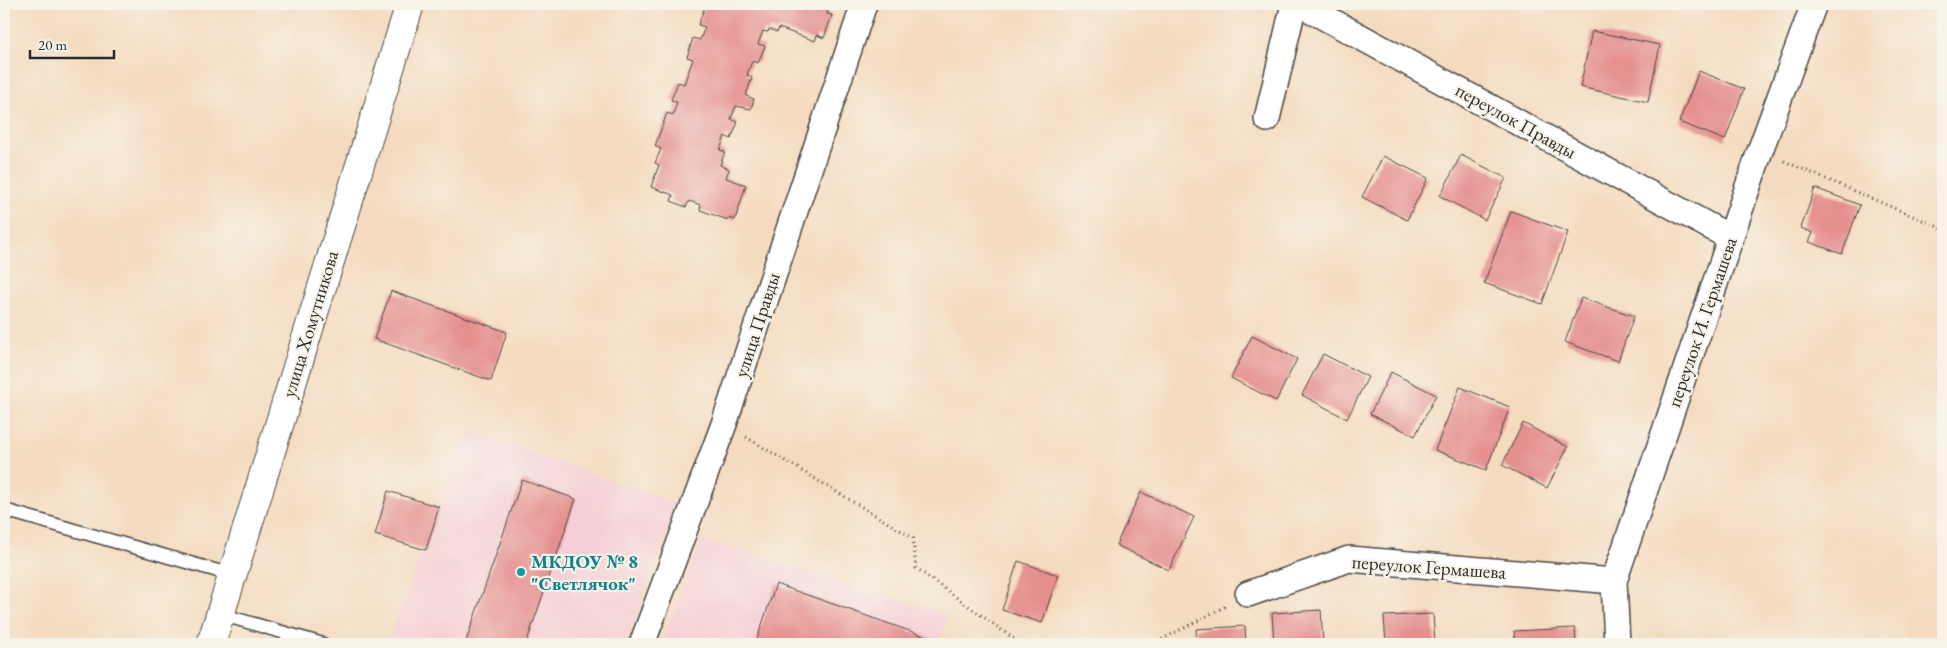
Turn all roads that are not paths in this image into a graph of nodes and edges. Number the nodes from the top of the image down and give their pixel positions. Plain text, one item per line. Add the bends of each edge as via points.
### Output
1 (410, 4) edge
2 (864, 4) edge
3 (1294, 4) edge
4 (1300, 4) edge
5 (1814, 4) edge
6 (1267, 119) dead end
7 (1731, 238) junction
8 (4, 510) edge
9 (232, 575) junction
10 (1614, 581) junction
11 (1248, 594) road end
12 (220, 614) junction
13 (211, 644) edge
14 (324, 644) edge
15 (642, 644) edge
16 (1617, 644) edge

1 - 9 street, улица Хомутникова
2 - 15 street, улица Правды via 724,424
3 - 6 street
4 - 7 street, переулок Правды
5 - 7 street, переулок И. Гермашева
7 - 10 street, переулок И. Гермашева
8 - 9 lane
9 - 12 street, улица Хомутникова
10 - 11 street, переулок Гермашева via 1348,559
10 - 16 street, переулок И. Гермашева
12 - 13 street, улица Хомутникова
12 - 14 lane

